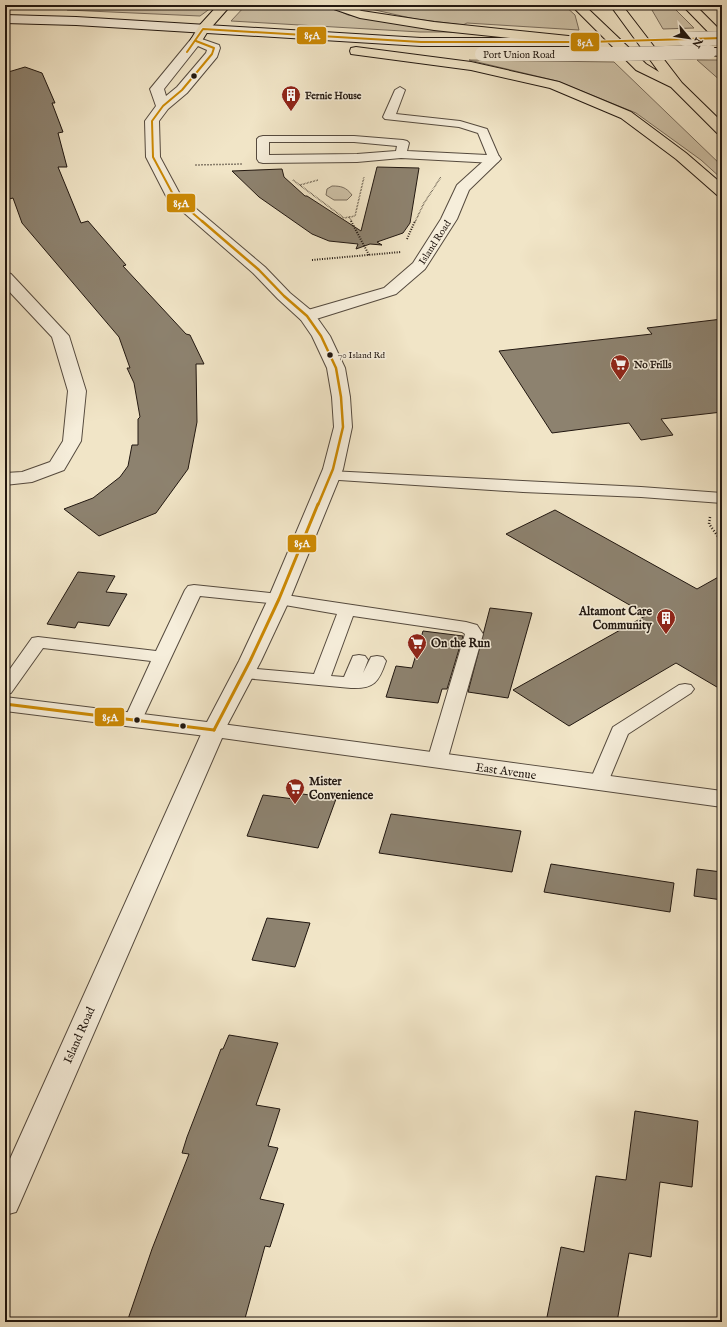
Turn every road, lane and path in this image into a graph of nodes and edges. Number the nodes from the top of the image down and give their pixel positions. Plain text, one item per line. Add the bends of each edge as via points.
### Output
1 (225, 5) edge
2 (335, 5) edge
3 (577, 5) edge
4 (616, 5) edge
5 (688, 5) edge
6 (5, 20) edge
7 (203, 29) junction
8 (722, 38) edge
9 (196, 41) junction
10 (588, 42) junction
11 (226, 43) dead end
12 (340, 50) dead end
13 (356, 51) junction
14 (722, 52) edge
15 (677, 86) junction
16 (400, 90) dead end
17 (162, 106) junction
18 (722, 130) edge
19 (401, 154) junction
20 (494, 158) junction
21 (249, 164) dead end
22 (195, 165) dead end
23 (445, 172) dead end
24 (365, 173) dead end
25 (292, 178) dead end
26 (722, 192) edge
27 (349, 217) junction
28 (405, 245) dead end
29 (402, 252) dead end
30 (369, 255) junction
31 (312, 260) dead end
32 (5, 277) edge
33 (23, 297) junction
34 (5, 299) edge
35 (307, 316) junction
36 (330, 476) junction
37 (5, 479) edge
38 (717, 498) edge
39 (722, 542) edge
40 (280, 599) junction
41 (347, 610) junction
42 (162, 657) junction
43 (359, 660) dead end
44 (377, 661) dead end
45 (244, 673) junction
46 (320, 681) junction
47 (351, 683) junction
48 (5, 688) edge
49 (685, 689) dead end
50 (5, 704) edge
51 (132, 720) junction
52 (214, 730) junction
53 (437, 761) junction
54 (599, 783) junction
55 (722, 799) edge
56 (5, 1203) edge

1 - 7 highway
2 - 10 highway via 367,16 434,26
3 - 15 highway via 641,67
4 - 15 highway
5 - 8 highway
6 - 7 street, Port Union Road
6 - 9 street, Port Union Road
7 - 9 highway
7 - 10 street, Port Union Road via 421,42
8 - 10 street, Port Union Road, bridge
9 - 11 street, Port Union Road
9 - 17 street via 157,90
9 - 17 street, Island Road via 214,48 212,54 182,90
12 - 13 street, Port Union Road
13 - 14 street, Port Union Road, bridge via 482,54
13 - 26 highway via 471,66 554,85 626,115 681,156
15 - 18 highway
16 - 20 lane via 389,117 460,124 483,130
17 - 35 street, Island Road via 152,121 153,157 175,198 259,270
19 - 19 lane via 357,158 262,159 263,139 354,139 403,144
19 - 20 lane
20 - 35 street, Island Road via 462,188 449,219 419,266 390,291
21 - 22 path
23 - 28 path via 424,203
24 - 27 path via 355,216
25 - 27 path via 344,218
27 - 30 path
29 - 30 path
30 - 31 path
32 - 33 street
33 - 34 street
33 - 37 street via 60,336 78,391 72,441 57,466 25,478
35 - 36 street, Island Road via 321,336 336,368 341,397 342,427
36 - 38 lane
36 - 40 street, Island Road
38 - 39 path via 709,524
40 - 41 lane
40 - 42 lane via 194,590
40 - 45 street, Island Road
41 - 46 lane
41 - 53 lane via 383,619 466,627 474,634
42 - 48 lane via 38,642
42 - 51 lane
43 - 47 lane
44 - 47 lane via 370,679 366,682
45 - 46 lane
45 - 52 street, Island Road
46 - 47 lane
49 - 54 lane via 620,731
50 - 51 street, East Avenue
51 - 52 street, East Avenue
52 - 53 street, East Avenue
52 - 56 street, Island Road
53 - 54 street, East Avenue
54 - 55 street, East Avenue

